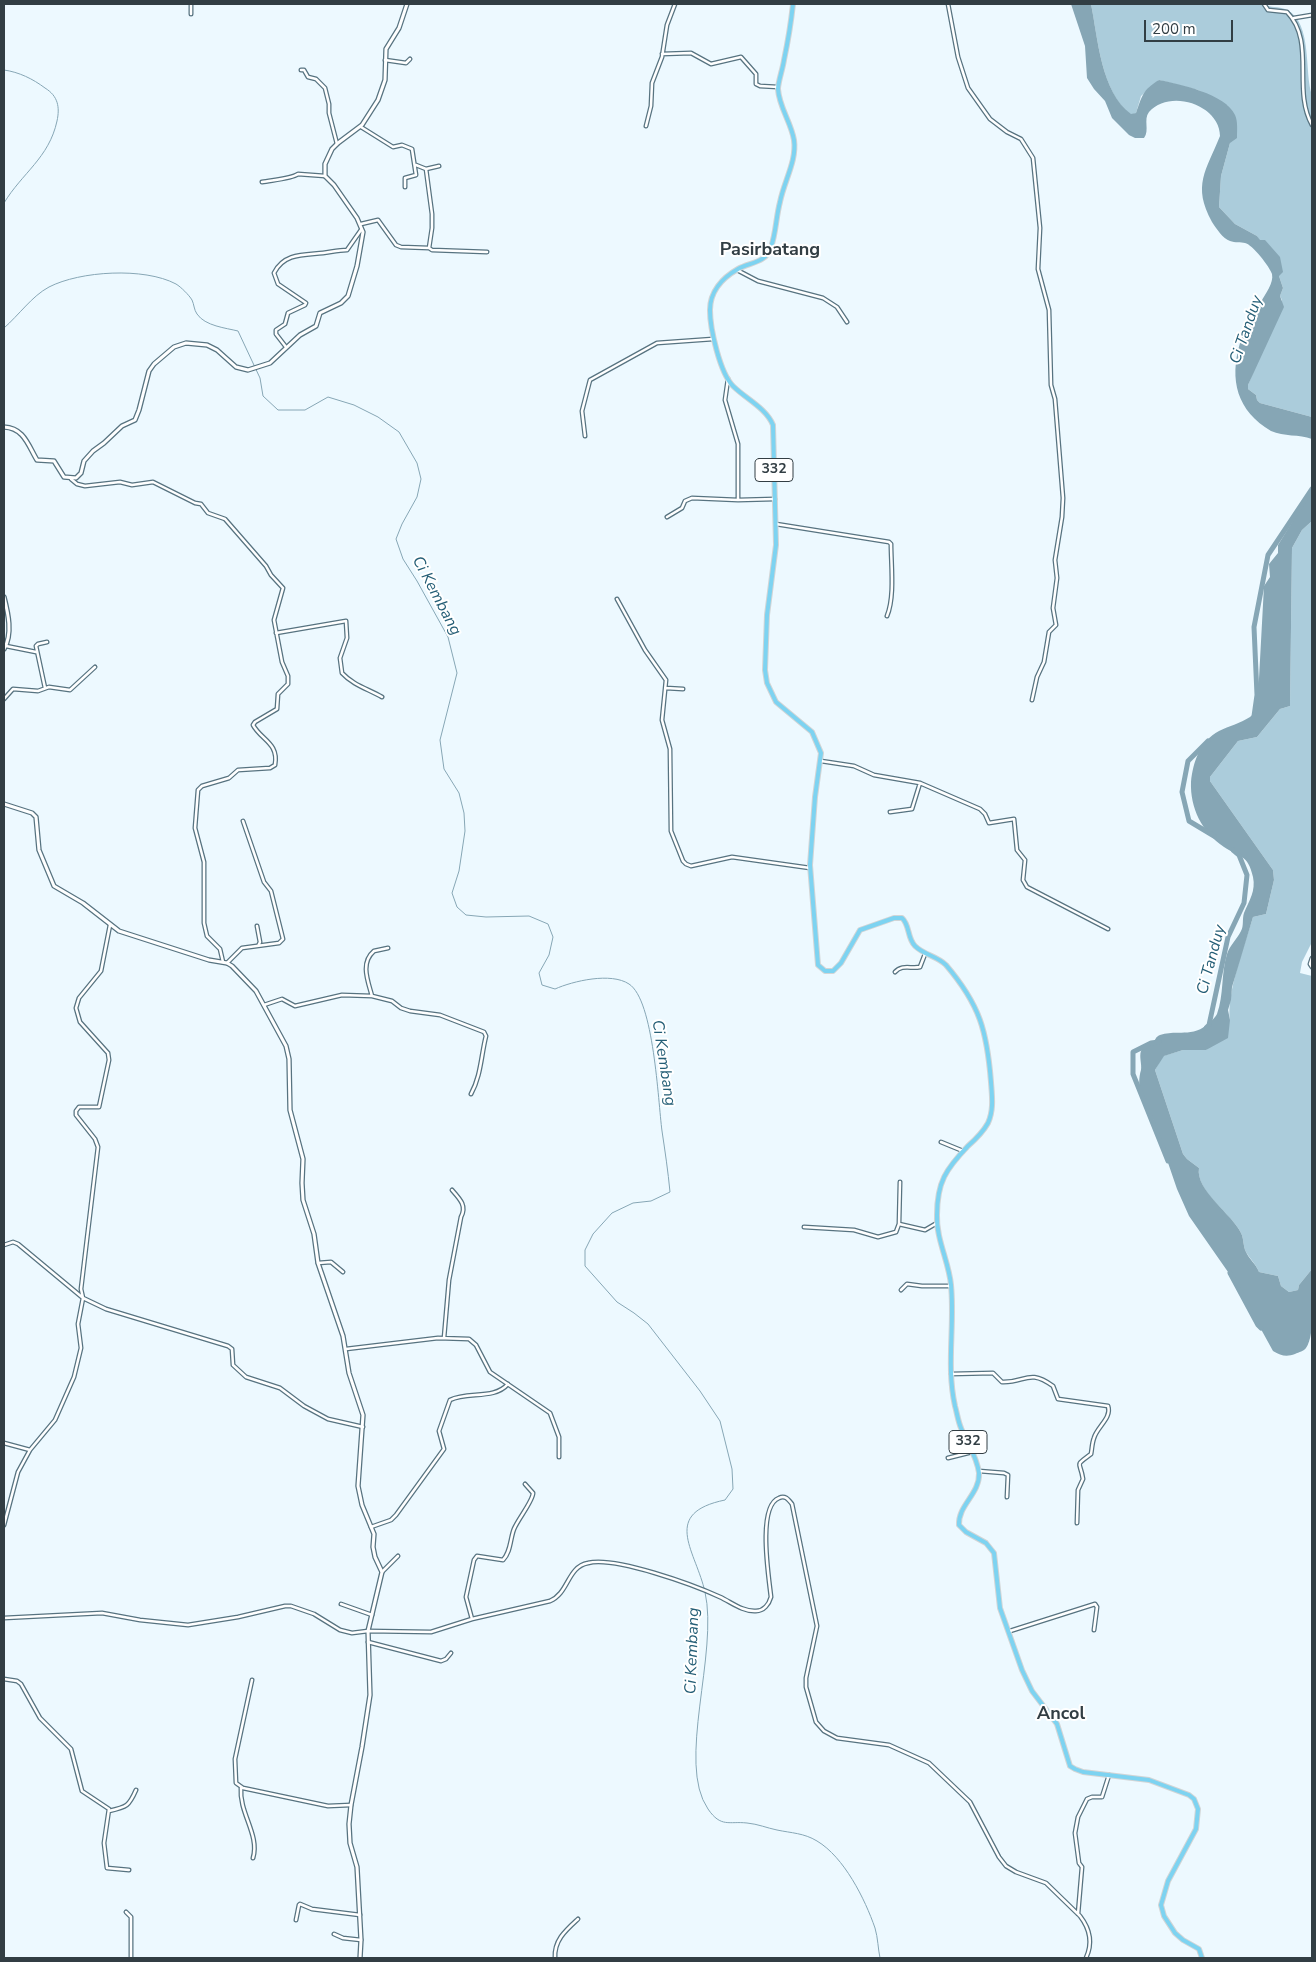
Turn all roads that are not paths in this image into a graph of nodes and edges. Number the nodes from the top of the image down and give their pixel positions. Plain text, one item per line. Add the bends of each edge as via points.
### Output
1 (191, 4) edge
2 (407, 4) edge
3 (675, 4) edge
4 (793, 4) edge
5 (948, 4) edge
6 (1264, 4) edge
7 (191, 14) dead end
8 (1312, 15) edge
9 (1293, 18) junction
10 (662, 54) junction
11 (410, 59) dead end
12 (385, 60) junction
13 (301, 70) dead end
14 (778, 87) junction
15 (1312, 125) edge
16 (646, 126) dead end
17 (361, 127) junction
18 (337, 144) junction
19 (416, 165) junction
20 (439, 166) dead end
21 (426, 169) junction
22 (325, 176) junction
23 (262, 182) dead end
24 (405, 187) dead end
25 (362, 226) junction
26 (429, 248) junction
27 (487, 252) dead end
28 (737, 270) junction
29 (847, 322) dead end
30 (715, 338) junction
31 (287, 348) junction
32 (728, 379) junction
33 (4, 427) edge
34 (585, 436) dead end
35 (71, 479) junction
36 (775, 499) junction
37 (738, 500) junction
38 (667, 517) dead end
39 (776, 524) junction
40 (4, 597) edge
41 (616, 599) dead end
42 (887, 616) dead end
43 (276, 633) junction
44 (47, 642) dead end
45 (5, 648) edge
46 (37, 652) junction
47 (95, 667) dead end
48 (45, 688) junction
49 (666, 688) junction
50 (683, 689) dead end
51 (382, 697) dead end
52 (4, 699) edge
53 (1032, 700) dead end
54 (821, 762) junction
55 (920, 783) junction
56 (4, 804) edge
57 (890, 812) dead end
58 (243, 821) dead end
59 (810, 868) junction
60 (110, 925) junction
61 (257, 926) dead end
62 (1108, 929) dead end
63 (258, 946) junction
64 (388, 948) dead end
65 (925, 954) junction
66 (1312, 958) edge
67 (225, 963) junction
68 (1312, 967) edge
69 (895, 972) dead end
70 (372, 996) junction
71 (264, 1005) junction
72 (472, 1094) dead end
73 (941, 1142) dead end
74 (963, 1152) junction
75 (900, 1182) dead end
76 (452, 1190) dead end
77 (937, 1223) junction
78 (899, 1224) junction
79 (804, 1227) dead end
80 (4, 1245) edge
81 (318, 1262) junction
82 (343, 1272) dead end
83 (951, 1286) junction
84 (901, 1290) dead end
85 (83, 1298) junction
86 (444, 1338) junction
87 (346, 1350) junction
88 (951, 1374) junction
89 (508, 1384) junction
90 (363, 1426) junction
91 (4, 1444) edge
92 (30, 1450) junction
93 (973, 1452) junction
94 (559, 1457) dead end
95 (948, 1458) dead end
96 (978, 1471) junction
97 (525, 1484) dead end
98 (1007, 1497) dead end
99 (1077, 1523) dead end
100 (4, 1525) edge
101 (371, 1527) junction
102 (398, 1556) dead end
103 (382, 1572) junction
104 (341, 1604) dead end
105 (372, 1615) junction
106 (4, 1618) edge
107 (472, 1619) junction
108 (1094, 1630) dead end
109 (368, 1631) junction
110 (1010, 1631) junction
111 (368, 1642) junction
112 (451, 1653) dead end
113 (4, 1679) edge
114 (252, 1680) dead end
115 (1109, 1774) junction
116 (241, 1787) junction
117 (136, 1790) dead end
118 (351, 1805) junction
119 (109, 1810) junction
120 (253, 1858) dead end
121 (129, 1870) dead end
122 (126, 1912) dead end
123 (1078, 1914) junction
124 (360, 1915) junction
125 (578, 1919) dead end
126 (296, 1920) dead end
127 (334, 1934) dead end
128 (361, 1940) junction
129 (131, 1958) edge
130 (360, 1958) edge
131 (555, 1958) edge
132 (1086, 1958) edge
133 (1202, 1958) edge

1 - 7 street
2 - 12 street via 399,28 386,49
3 - 10 street via 666,25
4 - 14 main road, 332
5 - 53 street via 958,57 968,88 990,119 1021,139 1035,164 1040,228 1038,269 1049,310 1051,385 1063,498 1055,560 1057,578 1053,608 1056,625 1049,632
6 - 9 street via 1268,10 1285,11
8 - 9 street
9 - 15 street via 1302,35 1303,97
10 - 14 street via 691,53 711,64 742,57 756,74 756,84
10 - 16 street via 652,83
11 - 12 street via 406,63
12 - 17 street via 385,80 378,100
13 - 18 street via 325,88
14 - 28 main road, 332 via 793,134 793,158 768,253 755,264
17 - 18 street
17 - 19 street via 392,147 411,148
18 - 22 street via 328,156
19 - 21 street
19 - 24 street via 416,175 405,178
20 - 21 street
21 - 26 street via 432,214
22 - 23 street via 298,174
22 - 25 street
25 - 26 street via 378,220 401,248
25 - 31 street via 357,266 346,299 320,313 316,326
25 - 31 street via 347,250 308,253 278,264 274,273 278,284 306,303 288,313 285,324 276,330
26 - 27 street
28 - 29 street via 758,280 823,298 837,308
28 - 30 main road, 332 via 716,288 711,298
30 - 32 main road, 332
30 - 34 street via 657,343 590,380 582,411
31 - 35 street via 265,365 244,370 207,345 186,343 174,347 149,371 135,420 122,426 92,451 79,476
32 - 36 main road, 332 via 773,426
32 - 37 street via 724,397 738,444
33 - 35 street via 21,433 37,460 54,461 64,477
35 - 43 street via 85,486 153,482 201,504 208,514 224,518 282,586 274,620
36 - 37 street
36 - 39 main road, 332
37 - 38 street via 692,498
39 - 42 street via 884,540 891,544 890,609
39 - 54 main road, 332 via 776,556 765,641 767,683 776,702 812,732 819,746
40 - 45 street via 8,627
41 - 49 street via 666,680
43 - 51 street via 346,621 346,638 340,658 342,673 361,688
43 - 67 street via 288,684 278,694 277,710 253,725 271,745 275,764 270,768 238,770 198,790 195,828 204,862 204,923 208,937 220,949
44 - 46 street via 38,644
45 - 46 street
46 - 48 street
47 - 48 street via 70,690
48 - 52 street via 12,689
49 - 50 street
49 - 59 street via 662,720 670,749 671,831 686,864 691,866 732,857
54 - 55 street via 854,766 874,774
54 - 59 main road, 332
55 - 57 street via 912,809
55 - 62 street via 980,809 989,823 1014,819 1018,850 1025,860 1023,880 1027,887
56 - 60 street via 36,817 38,850 53,885
58 - 63 street via 264,882 270,889 283,937 279,943
59 - 65 main road, 332 via 818,962 822,970 828,972 837,968 862,929 898,917 906,922 913,944
60 - 67 street via 138,938
60 - 85 street via 101,971 78,998 76,1008 80,1022 106,1048 109,1056 100,1105 96,1108 79,1107 76,1111 98,1147 81,1289
61 - 63 street
63 - 67 street via 242,948
64 - 70 street via 374,950 367,960
65 - 69 street via 920,967 898,968
65 - 74 main road, 332 via 941,960 952,970 975,1005 986,1039 992,1108 984,1128
66 - 68 street
67 - 71 street via 253,987
70 - 71 street via 342,995 295,1006 282,998
70 - 72 street via 392,1001 410,1011 440,1015 484,1032 480,1074
71 - 81 street via 288,1052 290,1110 303,1159 303,1200 314,1234
73 - 74 street
74 - 77 main road, 332 via 946,1171 939,1194
75 - 78 street
76 - 86 street via 463,1204 464,1211 449,1280
77 - 78 street via 925,1230
77 - 83 main road, 332
78 - 79 street via 896,1232 882,1237 850,1230
80 - 85 street via 18,1244
81 - 82 street via 331,1262
81 - 87 street
83 - 84 street via 906,1284
83 - 88 main road, 332
85 - 90 street via 121,1315 228,1346 232,1349 233,1365 245,1377 280,1388 328,1419
85 - 92 street via 78,1324 80,1352 74,1377 55,1420
86 - 87 street
86 - 89 street via 474,1342 490,1372
87 - 90 street
88 - 93 main road, 332 via 960,1426
88 - 99 street via 993,1373 1006,1383 1036,1376 1053,1386 1058,1399 1108,1406 1107,1417 1099,1427 1090,1454 1080,1463 1083,1479 1078,1490
89 - 94 street via 550,1413 559,1437
89 - 101 street via 499,1392 450,1400 439,1430 444,1449 396,1515
90 - 101 street via 358,1481 362,1505
91 - 92 street
92 - 100 street via 14,1482
93 - 95 street
93 - 96 main road, 332
96 - 98 street via 1008,1475
96 - 110 main road, 332 via 978,1484 963,1509 959,1525 986,1543 994,1553 998,1597
97 - 107 street via 533,1493 532,1500 514,1531 507,1555 503,1560 477,1556 474,1560 466,1597
101 - 103 street via 374,1554
102 - 103 street
103 - 105 street
104 - 105 street
105 - 109 street
106 - 109 street via 102,1613 188,1624 238,1618 292,1606 314,1614 345,1632
107 - 109 street via 431,1632
107 - 123 street via 555,1599 576,1568 587,1563 605,1562 671,1578 756,1612 764,1608 771,1597 766,1535 772,1504 777,1498 788,1498 794,1511 817,1626 806,1678 816,1722 837,1738 889,1745 935,1768 970,1802 1006,1866 1046,1882
108 - 110 street via 1095,1604
109 - 111 street
110 - 115 main road, 332 via 1028,1684 1059,1729 1070,1766 1083,1772
111 - 112 street via 441,1660
111 - 118 street via 369,1699
113 - 119 street via 21,1684 40,1718 71,1749 82,1791
114 - 116 street via 235,1759 236,1782
115 - 123 street via 1102,1797 1087,1799 1077,1822 1075,1833 1082,1867
115 - 133 main road, 332 via 1149,1780 1189,1795 1195,1802 1198,1814 1196,1829 1168,1881 1161,1905 1170,1927 1180,1938 1199,1949
116 - 118 street via 328,1806
116 - 120 street via 243,1807 254,1837
117 - 119 street via 128,1805
118 - 124 street via 349,1834 357,1867
119 - 121 street via 104,1843 106,1866 108,1869
122 - 129 street via 131,1918
123 - 132 street via 1084,1921 1091,1943
124 - 126 street via 312,1909 300,1904
124 - 128 street
125 - 131 street via 559,1938
127 - 128 street
128 - 130 street

